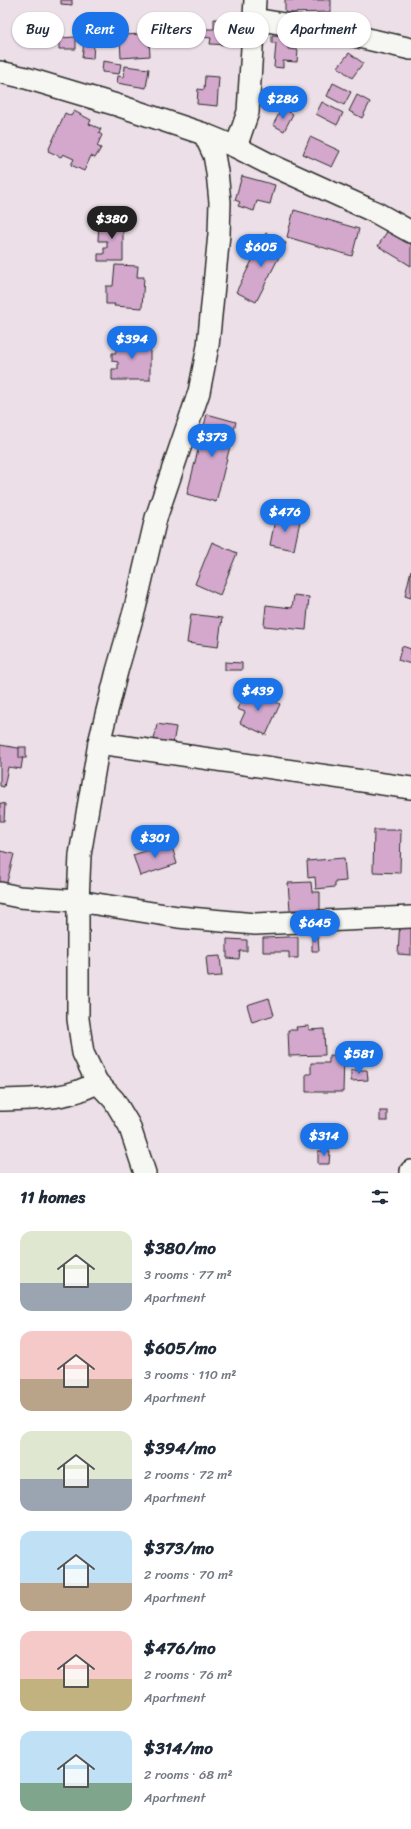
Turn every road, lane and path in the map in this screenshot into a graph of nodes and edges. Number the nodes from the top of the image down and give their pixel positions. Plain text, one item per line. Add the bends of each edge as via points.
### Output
1 (255, 9) edge
2 (411, 49) edge
3 (0, 72) edge
4 (204, 134) junction
5 (236, 147) junction
6 (411, 232) edge
7 (99, 742) junction
8 (411, 788) edge
9 (0, 893) edge
10 (78, 901) junction
11 (411, 917) edge
12 (97, 1082) junction
13 (0, 1100) edge
14 (145, 1173) edge

1 - 2 street
1 - 5 street via 248,112
3 - 4 street
4 - 5 street
4 - 7 street via 214,155 220,202 208,346 199,392 156,518
5 - 6 street via 375,212
7 - 8 street
7 - 10 street via 82,837
9 - 10 street
10 - 11 street via 178,917 255,924
10 - 12 street via 78,1019 84,1054
12 - 13 street via 86,1090 70,1094
12 - 14 street via 114,1100 129,1125

